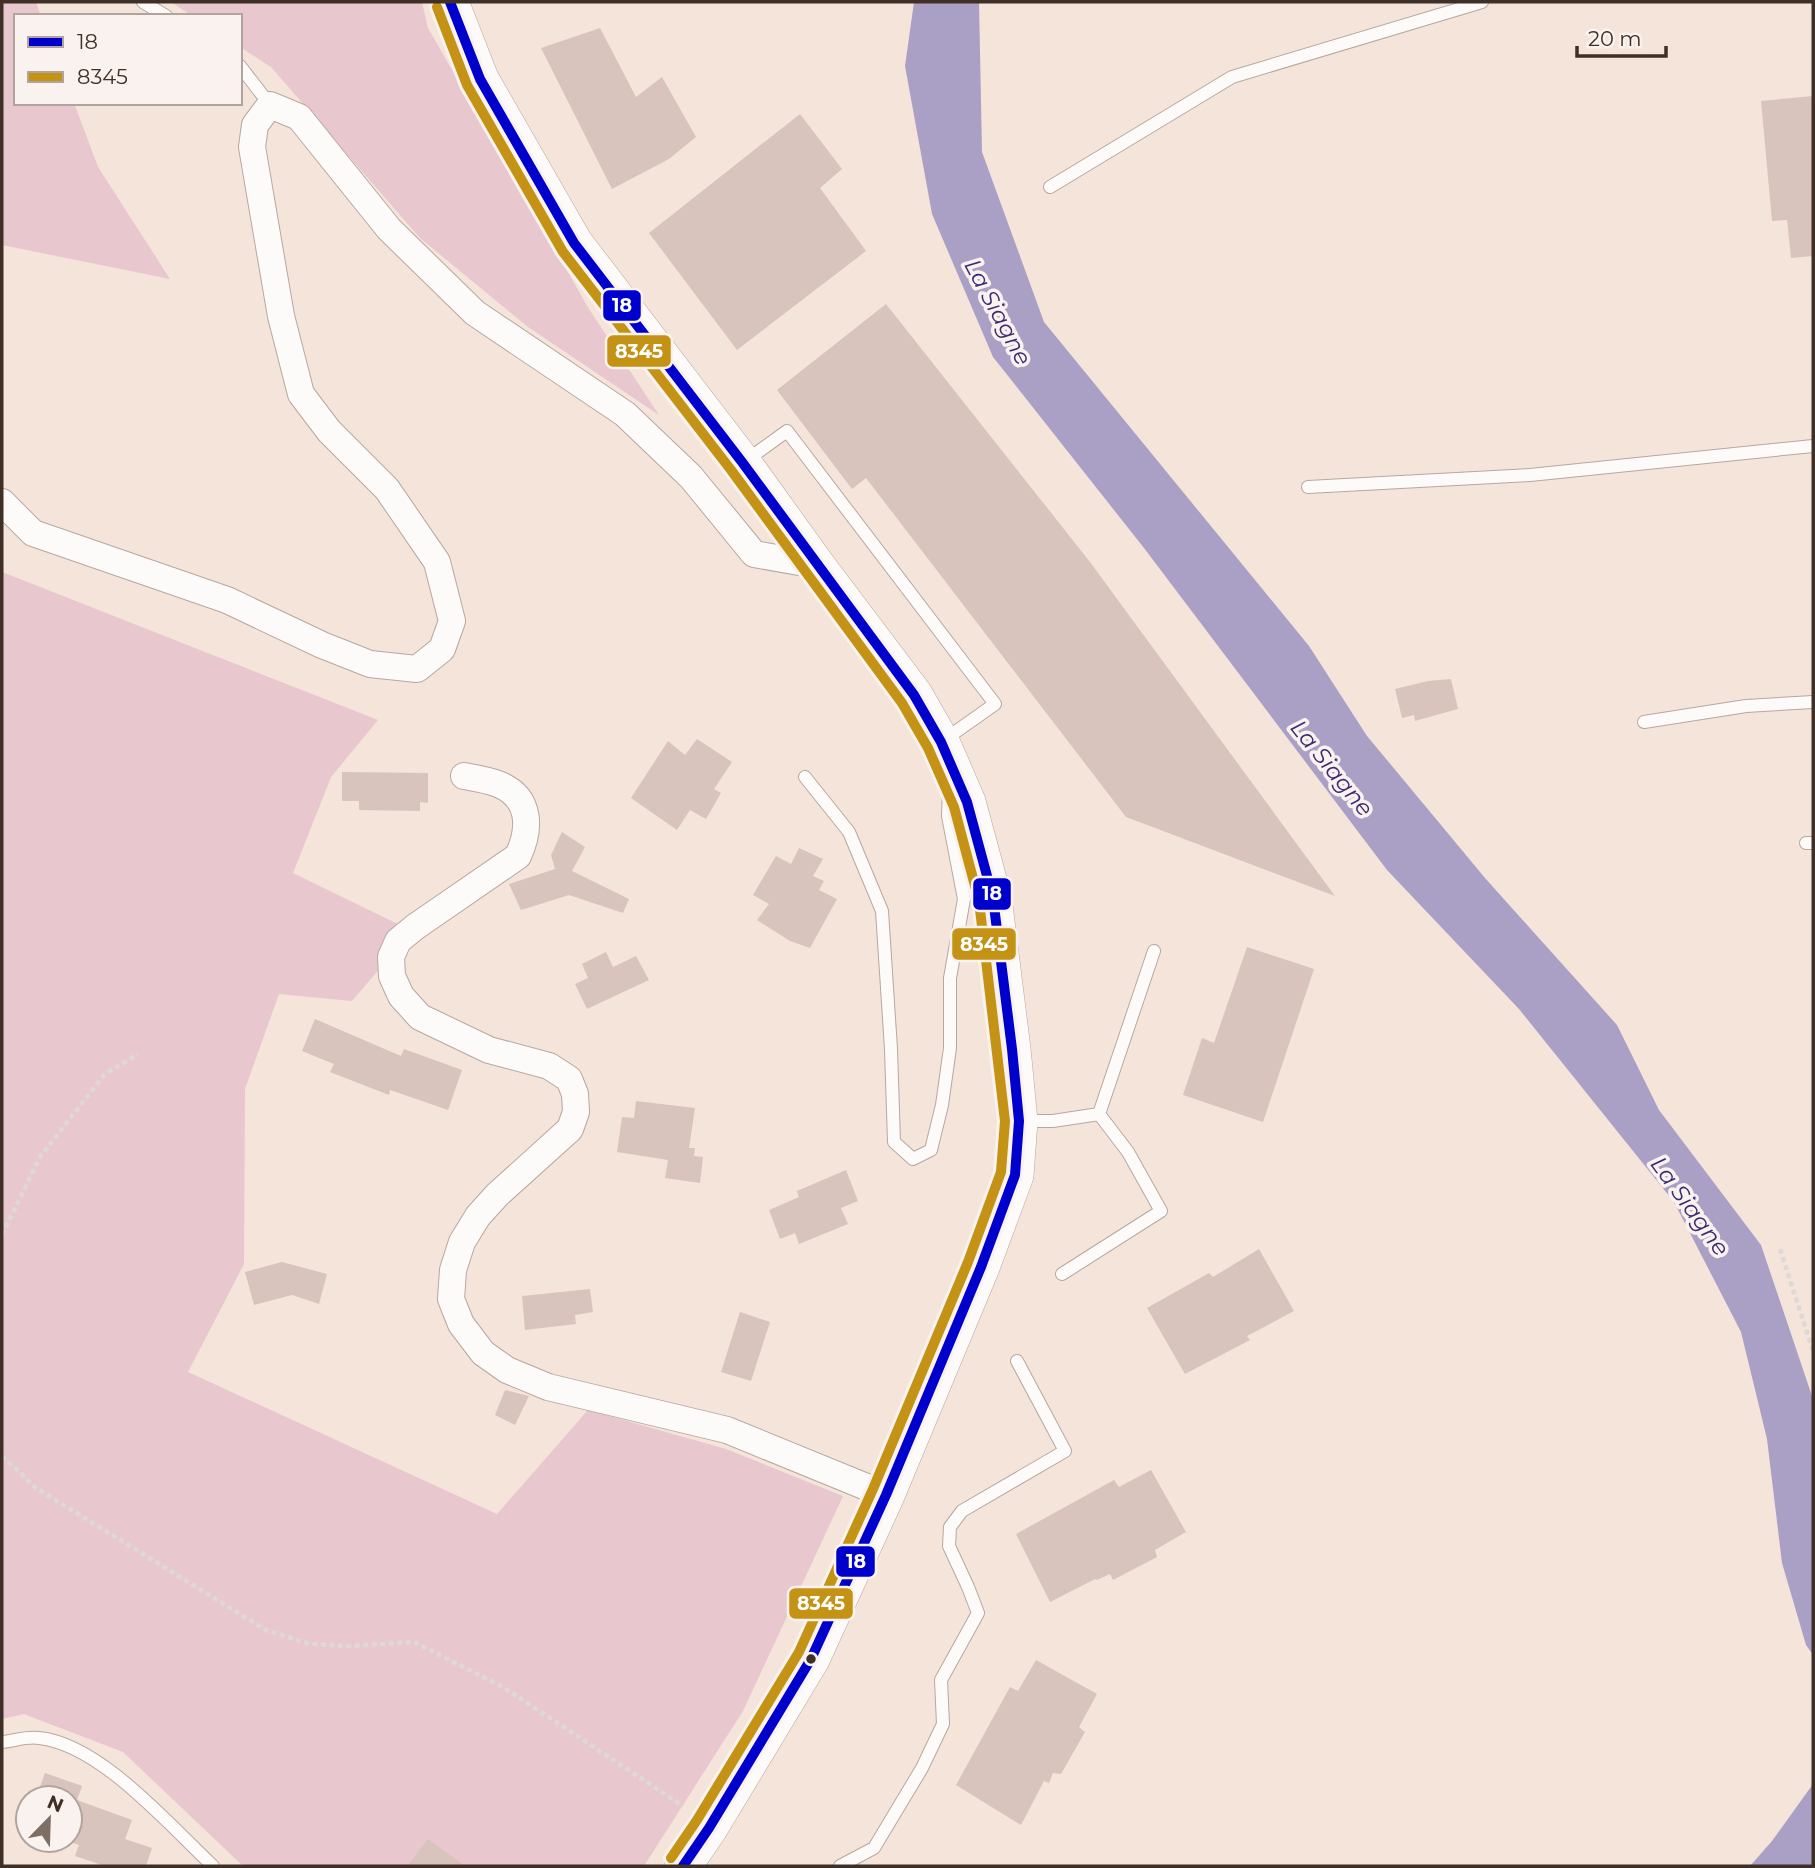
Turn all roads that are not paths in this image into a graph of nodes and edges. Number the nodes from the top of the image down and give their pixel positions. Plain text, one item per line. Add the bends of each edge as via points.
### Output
1 (143, 2) edge
2 (450, 2) edge
3 (1482, 2) edge
4 (163, 14) edge
5 (242, 69) edge
6 (270, 105) junction
7 (1050, 187) dead end
8 (1813, 446) edge
9 (742, 463) junction
10 (1308, 487) dead end
11 (2, 502) edge
12 (816, 565) junction
13 (1813, 702) edge
14 (1644, 722) dead end
15 (946, 754) junction
16 (464, 776) dead end
17 (805, 777) dead end
18 (1154, 951) dead end
19 (1099, 1114) junction
20 (1019, 1121) junction
21 (1062, 1274) dead end
22 (1017, 1361) dead end
23 (886, 1495) junction
24 (2, 1742) edge
25 (213, 1866) edge
26 (683, 1866) edge
27 (840, 1866) edge

1 - 4 lane
2 - 9 main road via 480,79 574,243
3 - 7 lane via 1232,77
5 - 6 lane
6 - 11 street via 255,125 252,147 281,316 301,394 329,431 387,488 437,562 452,621 442,649 417,669 370,664 227,600 33,533
6 - 12 street via 299,117 388,229 475,313 625,414 691,477 754,554
8 - 10 lane via 1530,475
9 - 12 main road
9 - 15 lane via 787,432 995,704
12 - 15 main road via 914,695
13 - 14 lane via 1746,706
15 - 17 lane via 948,816 964,899 950,978 950,1048 942,1105 931,1150 913,1159 894,1142 882,911 849,832
15 - 20 main road via 967,802 993,898
16 - 23 street via 499,784 517,797 527,818 526,838 518,856 398,941 391,957 392,976 401,996 420,1017 489,1050 549,1066 569,1079 576,1112 569,1129 497,1195 462,1241 451,1298 461,1324 483,1353 507,1370 548,1387 727,1430
18 - 19 lane
19 - 20 lane
19 - 21 lane via 1128,1152 1161,1211
20 - 23 main road via 1015,1175
22 - 27 lane via 1065,1451 962,1511 950,1527 949,1546 978,1613 941,1680 943,1724 874,1849
23 - 26 main road via 811,1659
24 - 25 lane via 38,1737 71,1747 107,1767

